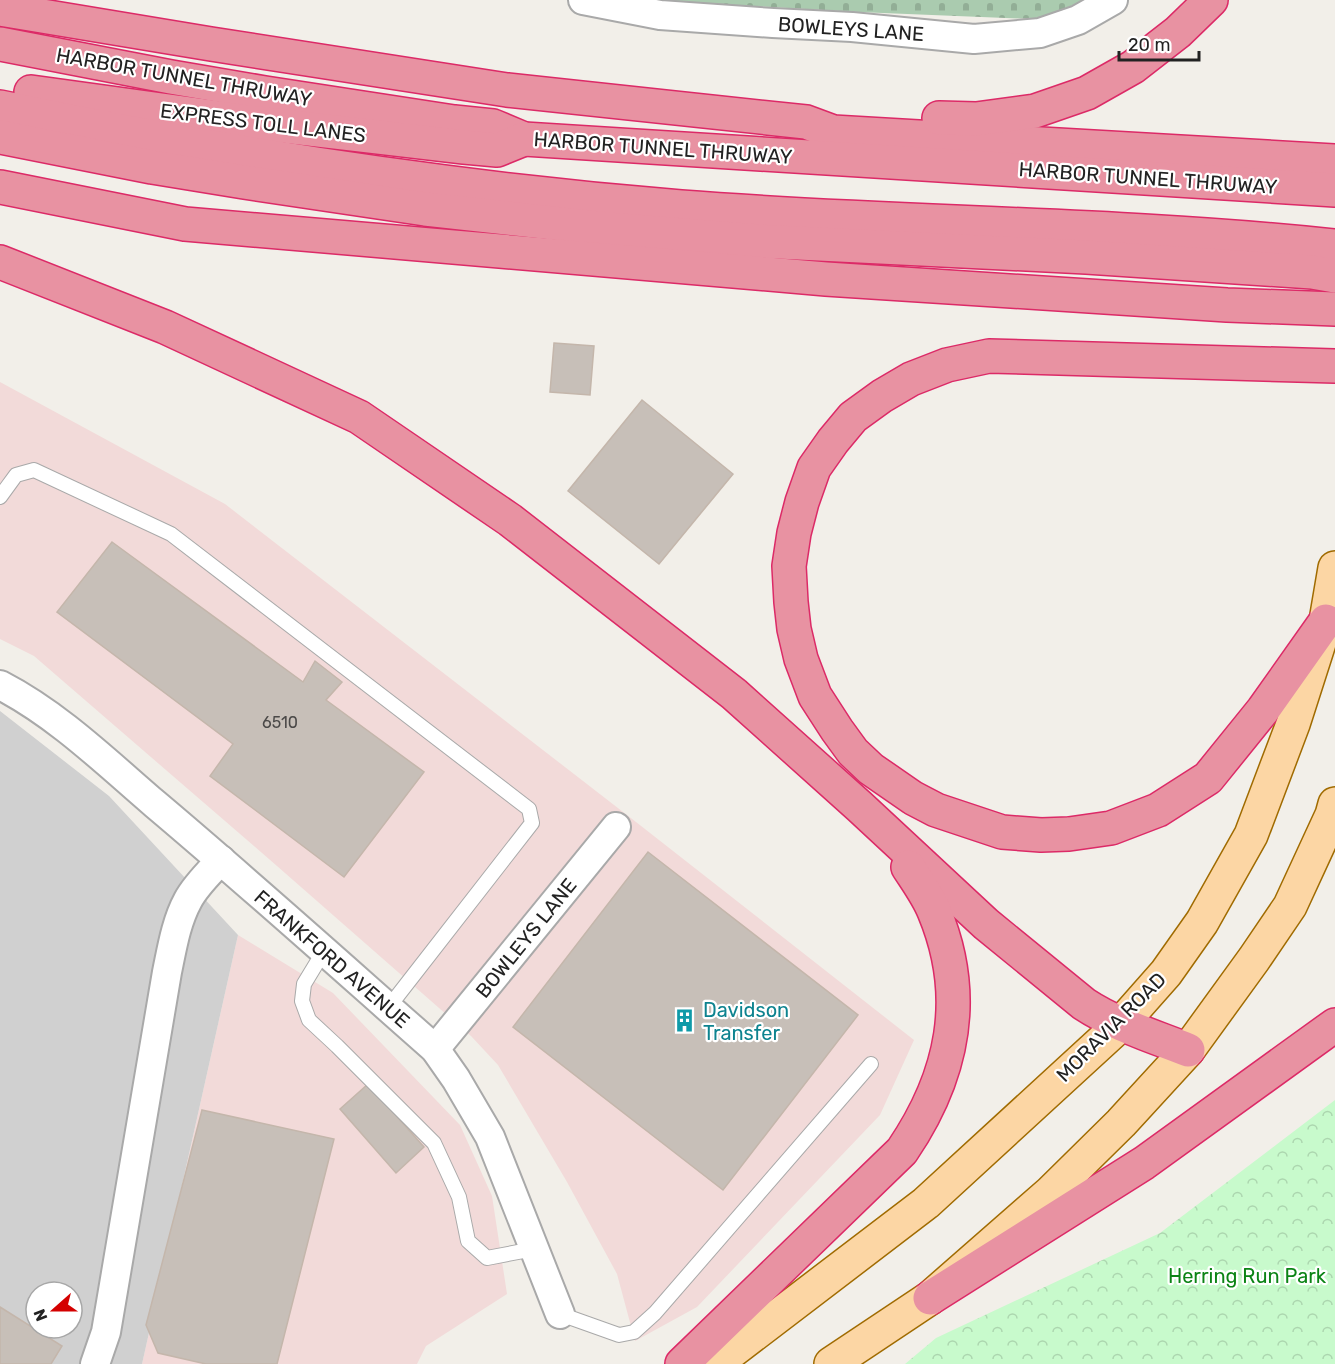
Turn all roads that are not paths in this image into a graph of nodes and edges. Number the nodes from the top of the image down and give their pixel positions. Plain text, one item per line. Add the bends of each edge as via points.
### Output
1 (583, 0) edge
2 (1113, 0) edge
3 (1211, 0) edge
4 (0, 9) edge
5 (0, 44) edge
6 (0, 87) edge
7 (0, 107) edge
8 (806, 122) junction
9 (0, 137) edge
10 (524, 139) junction
11 (1335, 161) edge
12 (0, 187) edge
13 (1335, 190) edge
14 (1322, 259) edge
15 (0, 262) edge
16 (1335, 309) edge
17 (1335, 366) edge
18 (0, 497) edge
19 (1335, 568) edge
20 (1326, 621) junction
21 (0, 686) edge
22 (1335, 804) edge
23 (616, 827) dead end
24 (887, 833) junction
25 (221, 860) junction
26 (324, 951) junction
27 (388, 1008) junction
28 (1121, 1024) junction
29 (1335, 1025) edge
30 (435, 1049) junction
31 (1188, 1050) junction
32 (871, 1064) dead end
33 (534, 1249) junction
34 (930, 1298) junction
35 (560, 1314) joint
36 (95, 1364) edge
37 (682, 1364) edge
38 (715, 1364) edge
39 (831, 1364) edge

1 - 2 street, BOWLEYS LANE via 660,15 974,39 1040,33 1078,20
3 - 8 highway via 1133,67 1087,93 1035,111 976,119 837,114
4 - 8 highway via 507,90
5 - 10 highway, HARBOR TUNNEL THRUWAY via 242,89 493,126
6 - 10 highway, EXPRESS TOLL LANES via 464,147 498,150
7 - 14 highway via 283,160 559,196 798,214 1163,232
8 - 11 highway via 833,132
9 - 14 highway via 266,185 425,209 608,229 759,241 1086,257
10 - 13 highway, HARBOR TUNNEL THRUWAY
12 - 16 highway via 185,224 826,279
15 - 24 highway via 165,327 359,417 510,520 734,694
17 - 20 highway via 989,356 947,365 882,396 854,417 833,441 814,468 802,502 789,566 790,602 801,659 815,696 853,752 913,798 936,810 1002,832 1069,834 1112,828 1158,810 1208,778 1263,710
18 - 27 lane via 16,475 34,470 171,534 529,808 532,823
19 - 20 main road, MORAVIA ROAD
20 - 28 main road, MORAVIA ROAD via 1251,835 1202,922 1166,973
21 - 25 street, FRANKFORD AVENUE via 66,728
22 - 31 main road via 1290,906
23 - 30 street, BOWLEYS LANE
24 - 28 highway via 1026,958 1084,1004
24 - 37 highway via 933,908 950,965 952,1033 928,1108 902,1151
25 - 26 street, FRANKFORD AVENUE
25 - 36 street via 188,900 169,962 106,1332
26 - 27 street, FRANKFORD AVENUE
26 - 33 lane via 304,984 302,1000 309,1020 434,1143 459,1197 468,1241 487,1258
27 - 30 street, FRANKFORD AVENUE
28 - 31 highway
28 - 38 main road, MORAVIA ROAD via 926,1203
29 - 34 highway via 1144,1162
30 - 33 street, FRANKFORD AVENUE via 489,1137
31 - 34 main road via 1050,1193
32 - 35 lane via 655,1313 634,1332 619,1335
33 - 35 street, FRANKFORD AVENUE
34 - 39 main road

